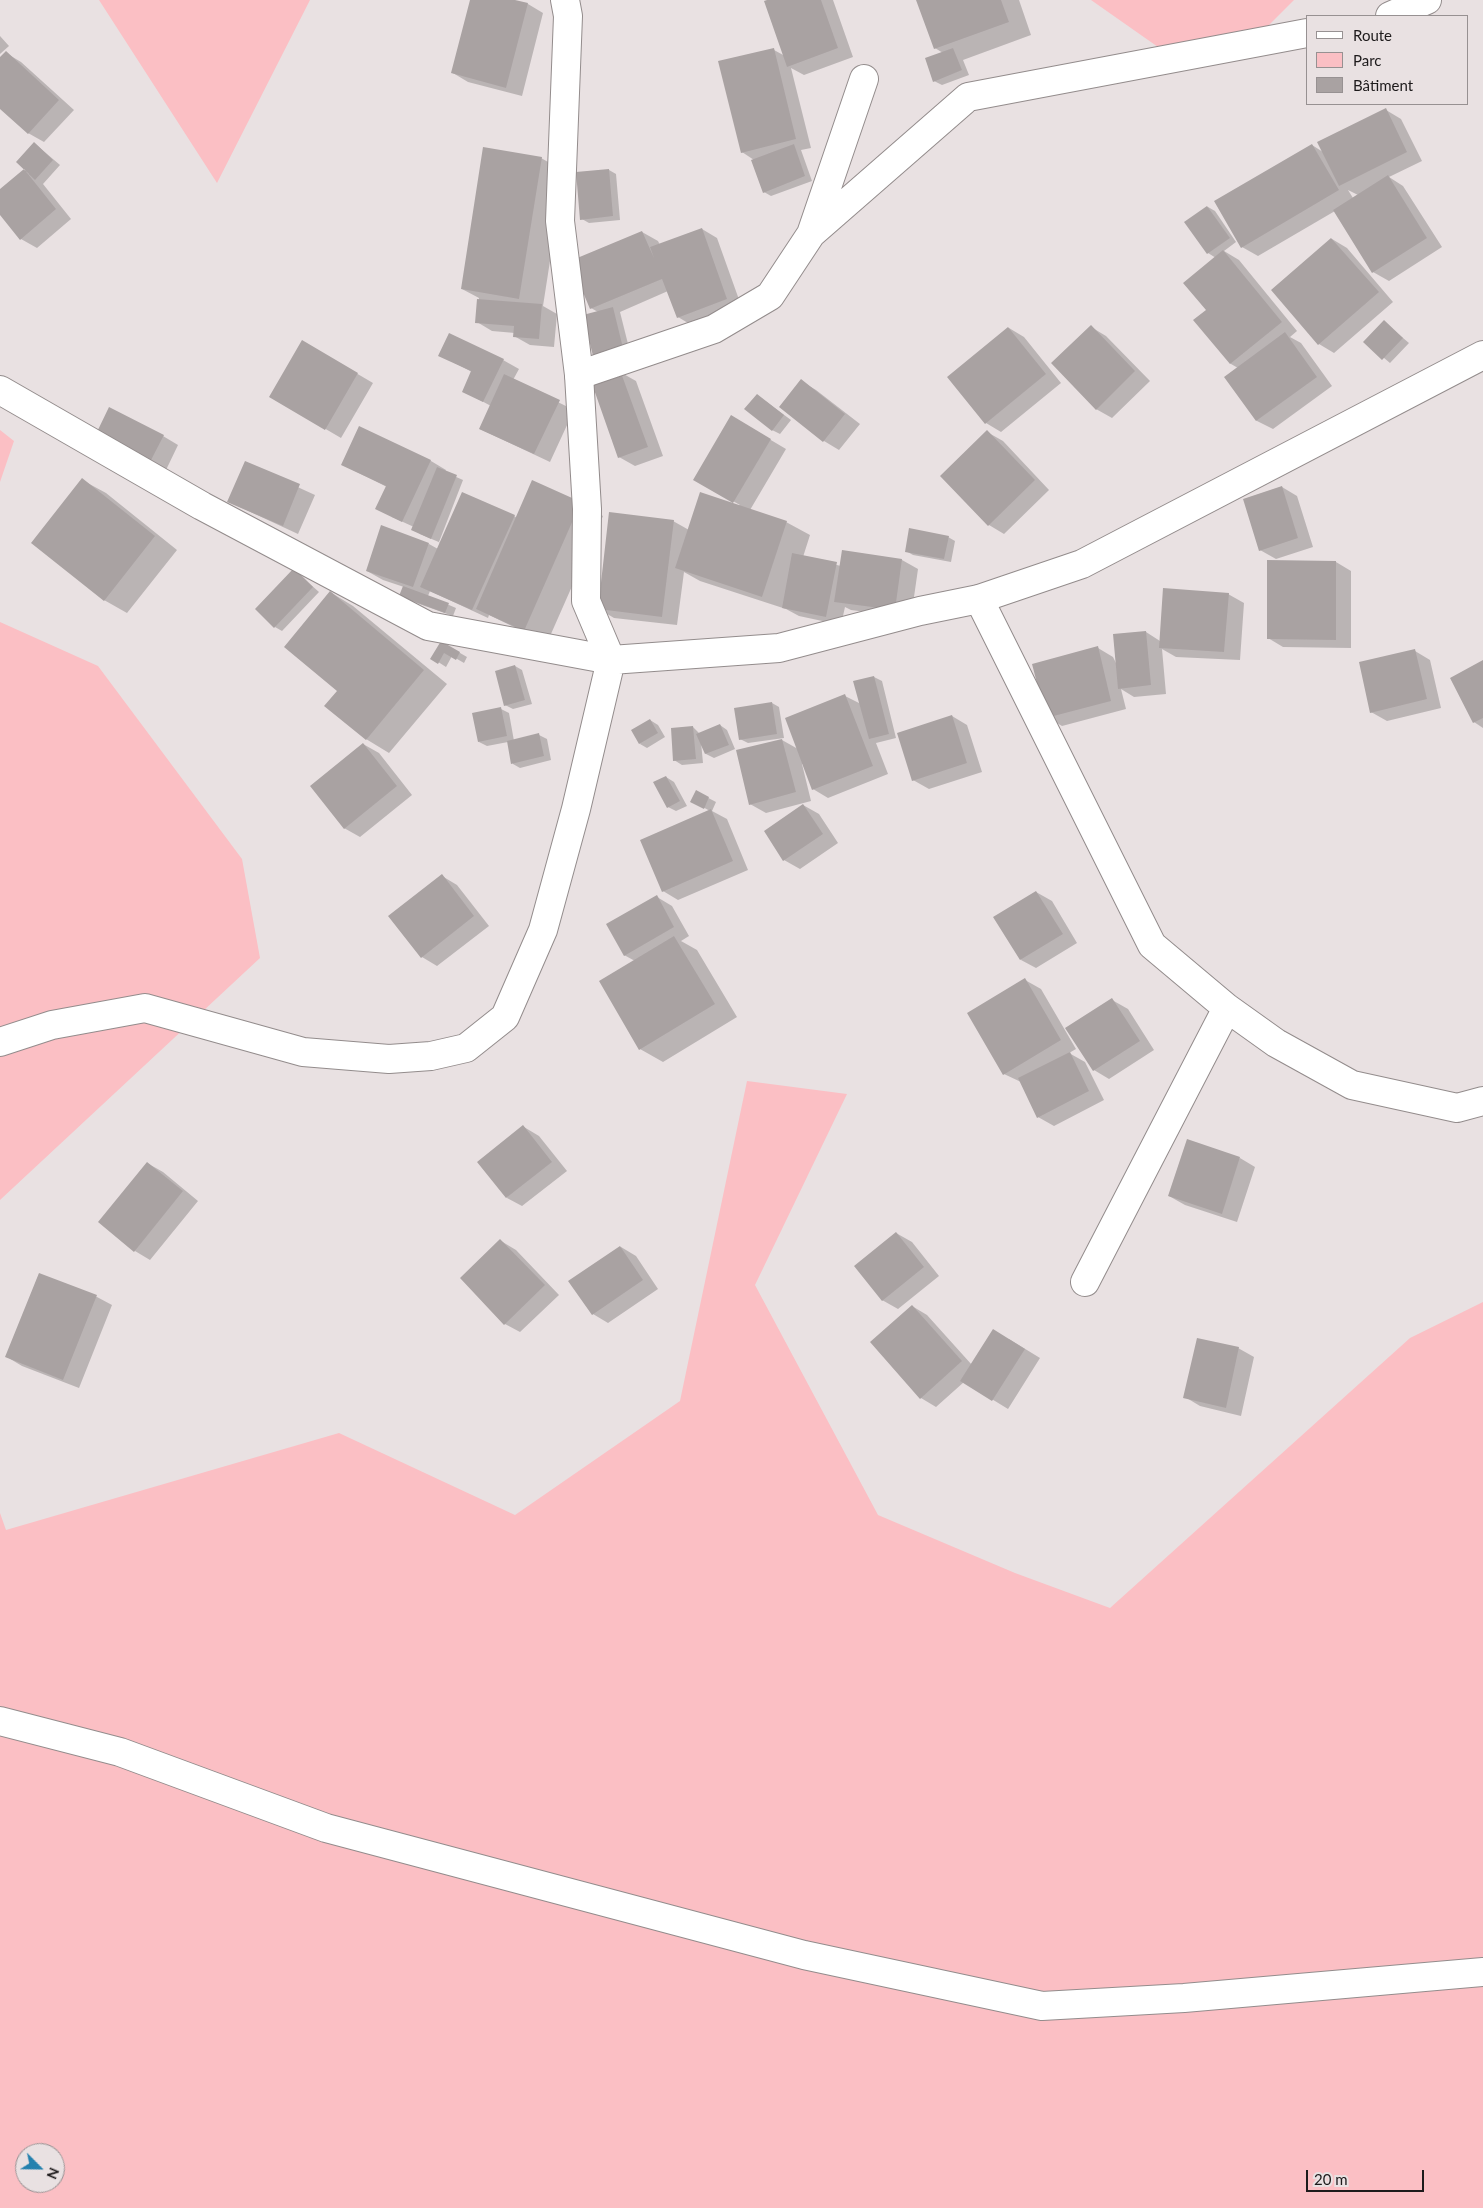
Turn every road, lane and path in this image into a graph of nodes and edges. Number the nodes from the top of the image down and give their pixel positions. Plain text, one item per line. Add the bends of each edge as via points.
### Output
1 (565, 0) edge
2 (1427, 0) edge
3 (1392, 15) edge
4 (1306, 33) edge
5 (864, 79) dead end
6 (811, 234) junction
7 (1483, 356) edge
8 (579, 375) junction
9 (0, 390) edge
10 (978, 599) junction
11 (611, 660) junction
12 (1228, 1008) junction
13 (0, 1042) edge
14 (1483, 1101) edge
15 (1084, 1282) dead end
16 (0, 1721) edge
17 (1483, 1972) edge

1 - 8 street via 568,16 560,221
2 - 3 street
4 - 6 street via 968,97
5 - 6 street
6 - 8 street via 770,296 714,329
7 - 10 street via 1082,564
8 - 11 street via 587,509 586,601
9 - 11 street via 202,506 428,626
10 - 11 street via 779,648
10 - 12 street via 1152,945
11 - 13 street via 543,930 505,1017 466,1048 430,1056 389,1059 303,1052 145,1008 52,1025
12 - 14 street via 1276,1043 1352,1085 1457,1108
12 - 15 street
16 - 17 street via 120,1752 326,1828 804,1955 1042,2006 1194,1997

